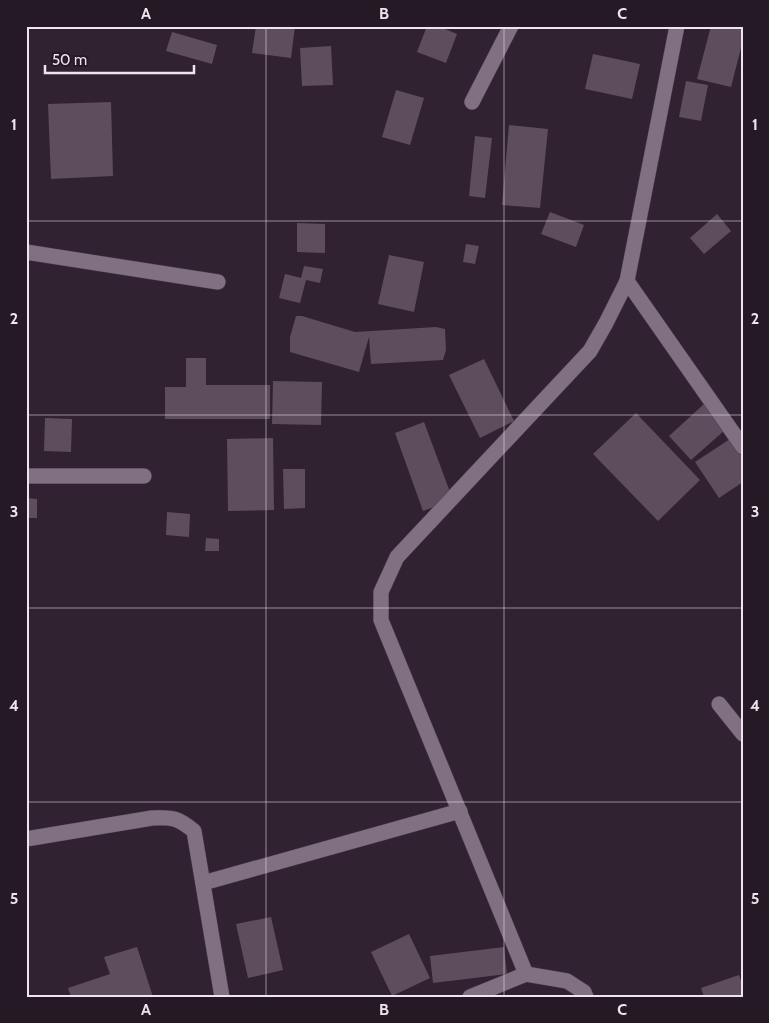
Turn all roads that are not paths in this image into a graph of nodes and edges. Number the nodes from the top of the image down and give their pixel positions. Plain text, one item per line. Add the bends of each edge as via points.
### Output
1 (510, 26) edge
2 (677, 26) edge
3 (472, 102) dead end
4 (26, 252) edge
5 (627, 281) junction
6 (218, 282) dead end
7 (743, 448) edge
8 (26, 476) edge
9 (144, 476) dead end
10 (719, 704) dead end
11 (743, 734) edge
12 (460, 812) junction
13 (26, 839) edge
14 (203, 883) junction
15 (526, 974) junction
16 (222, 997) edge
17 (470, 997) edge
18 (586, 997) edge

1 - 3 street
2 - 5 street
4 - 6 street
5 - 7 street
5 - 12 street via 590,352 397,557 382,592 382,620
8 - 9 street
10 - 11 street
12 - 14 street
12 - 15 street
13 - 14 street via 152,818 181,821 194,831
14 - 16 street
15 - 17 street
15 - 18 street via 567,981 584,992

